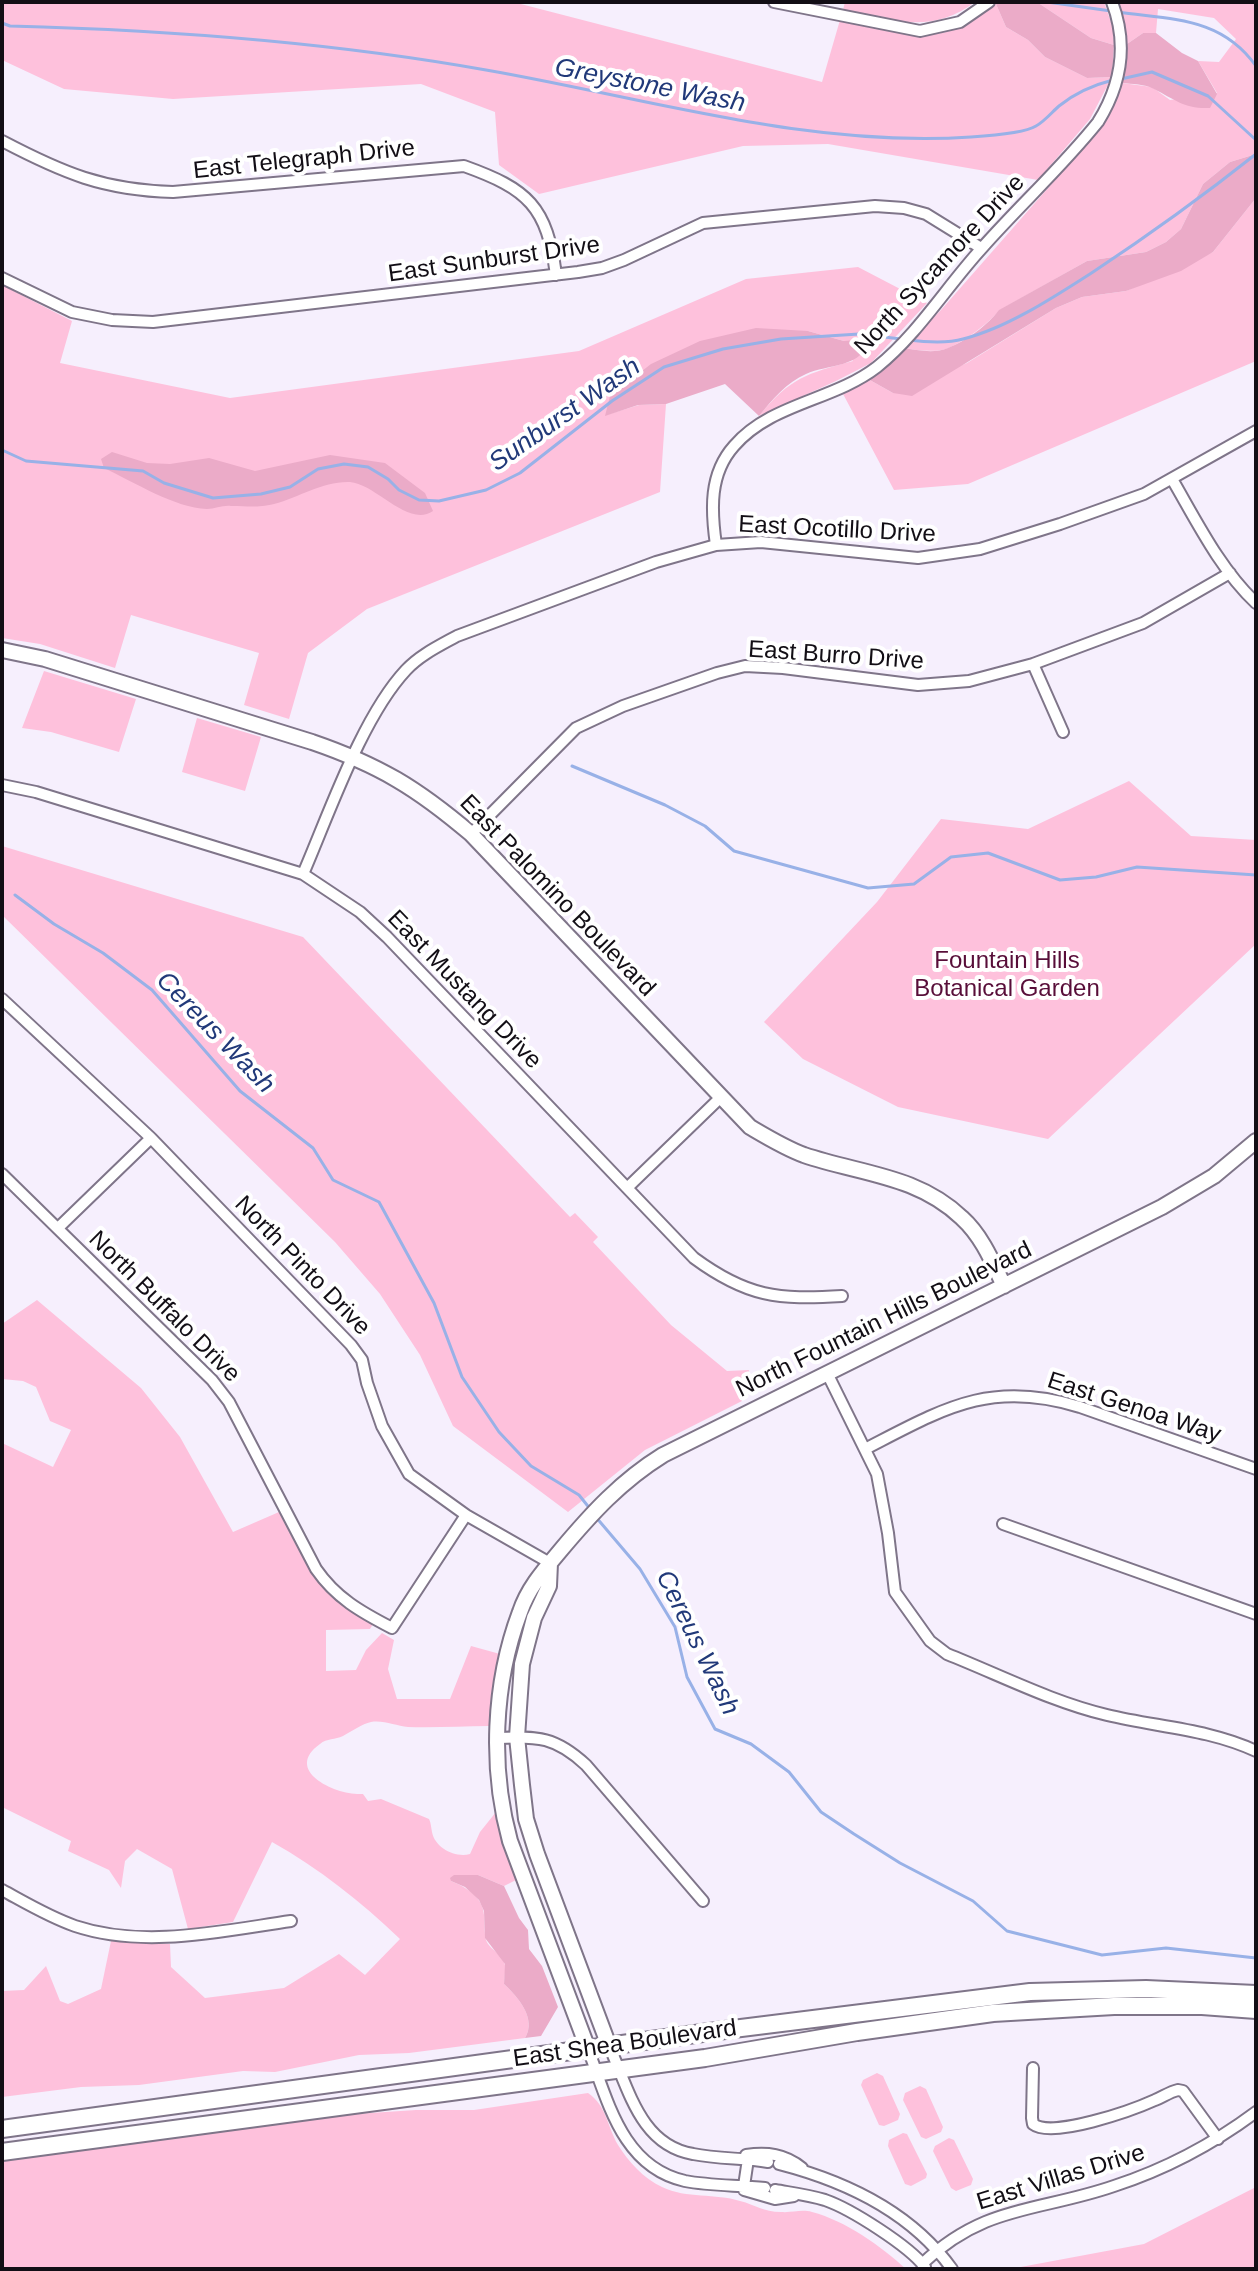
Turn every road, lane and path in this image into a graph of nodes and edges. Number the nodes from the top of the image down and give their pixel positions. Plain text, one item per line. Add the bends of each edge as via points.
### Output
1 (774, 2) edge
2 (989, 2) edge
3 (1112, 2) edge
4 (2, 141) edge
5 (981, 248) junction
6 (556, 275) junction
7 (2, 278) edge
8 (1256, 431) edge
9 (1172, 479) junction
10 (716, 545) junction
11 (1230, 573) junction
12 (1256, 603) edge
13 (2, 650) edge
14 (1033, 664) junction
15 (1063, 732) dead end
16 (354, 756) junction
17 (2, 785) edge
18 (471, 834) junction
19 (303, 874) junction
20 (2, 999) edge
21 (720, 1098) junction
22 (151, 1138) junction
23 (1256, 1141) edge
24 (2, 1174) edge
25 (627, 1188) junction
26 (58, 1228) junction
27 (1004, 1286) junction
28 (842, 1296) dead end
29 (828, 1375) junction
30 (865, 1449) junction
31 (1256, 1469) edge
32 (466, 1515) junction
33 (1003, 1524) dead end
34 (550, 1563) junction
35 (1256, 1614) edge
36 (517, 1737) junction
37 (498, 1738) junction
38 (1256, 1751) edge
39 (2, 1890) edge
40 (703, 1901) dead end
41 (291, 1921) dead end
42 (1256, 1994) edge
43 (1256, 2010) edge
44 (609, 2046) junction
45 (588, 2049) junction
46 (1033, 2068) dead end
47 (620, 2069) junction
48 (597, 2073) junction
49 (1256, 2112) edge
50 (2, 2129) edge
51 (1218, 2139) junction
52 (2, 2152) edge
53 (742, 2158) junction
54 (802, 2170) junction
55 (740, 2186) junction
56 (853, 2189) junction
57 (801, 2195) junction
58 (843, 2210) junction
59 (937, 2250) junction
60 (924, 2266) edge
61 (952, 2269) edge

1 - 2 street via 920,31 960,22
3 - 5 street, North Sycamore Drive via 1121,47 1110,103 1083,140
4 - 6 street, East Telegraph Drive via 57,170 137,191 464,166 500,179 525,197 546,223
5 - 6 street, East Sunburst Drive via 926,214 875,206 703,223 602,268
5 - 10 street, North Sycamore Drive via 877,366 763,421 734,446 723,461 711,505
6 - 7 street, East Sunburst Drive via 153,322 72,312
8 - 9 street, East Ocotillo Drive
9 - 10 street, East Ocotillo Drive via 1060,524 963,553 918,558 761,542
9 - 11 street
10 - 16 street, East Ocotillo Drive via 457,636 429,651 383,700
11 - 12 street
11 - 14 street, East Burro Drive via 1143,623
13 - 16 main road, East Palomino Boulevard
14 - 15 street
14 - 18 street, East Burro Drive via 969,681 918,685 758,666 717,673 576,728
16 - 18 main road, East Palomino Boulevard via 433,802
16 - 19 street, East Ocotillo Drive
17 - 19 street, East Mustang Drive
18 - 21 main road, East Palomino Boulevard
19 - 25 street, East Mustang Drive via 387,937
20 - 22 street, North Pinto Drive
21 - 25 street
21 - 27 main road, East Palomino Boulevard via 750,1127 780,1145 904,1181 939,1200 975,1232
22 - 26 street
22 - 32 street, North Pinto Drive via 351,1345 362,1360 382,1426 409,1474
23 - 27 main road, North Fountain Hills Boulevard via 1194,1189
24 - 26 street, North Buffalo Drive
25 - 28 street, East Mustang Drive via 694,1258 735,1285 783,1297
26 - 32 street, North Buffalo Drive via 229,1402 300,1541 344,1602 392,1628
27 - 29 main road, North Fountain Hills Boulevard
29 - 30 street
29 - 34 main road, North Fountain Hills Boulevard via 709,1430 634,1473
30 - 31 street, East Genoa Way via 961,1403 1023,1395 1080,1407
30 - 38 street via 877,1474 895,1592 930,1641 947,1654 1068,1703 1207,1734
32 - 34 street, North Pinto Drive
33 - 35 street
34 - 36 main road, North Fountain Hills Boulevard via 549,1586 522,1664
34 - 37 main road, North Fountain Hills Boulevard via 520,1610 503,1675
36 - 37 street
36 - 40 street via 567,1747
36 - 44 main road, North Fountain Hills Boulevard via 526,1819
37 - 45 main road, North Fountain Hills Boulevard via 497,1774 510,1841
39 - 41 street via 47,1915 111,1934 170,1937
42 - 44 main road, East Shea Boulevard via 1146,1989 1030,1992
43 - 47 main road, East Shea Boulevard via 1114,2006 993,2013
44 - 45 main road, East Shea Boulevard
44 - 47 street
45 - 48 street
45 - 50 main road, East Shea Boulevard
46 - 51 street via 1032,2118 1040,2128 1115,2115 1178,2090
47 - 48 main road, East Shea Boulevard
47 - 53 street via 646,2126 664,2144 694,2154
48 - 52 main road, East Shea Boulevard
48 - 55 street via 624,2138 645,2163 684,2181
49 - 51 street, East Villas Drive
51 - 59 street, East Villas Drive via 1112,2187 982,2222
53 - 54 street
53 - 54 street via 761,2153 789,2158
53 - 55 street
54 - 56 street
54 - 57 street
55 - 57 street
55 - 57 street via 765,2198
56 - 58 street
56 - 59 street via 897,2215
57 - 58 street
58 - 60 street
59 - 60 street, East Villas Drive
59 - 61 street

